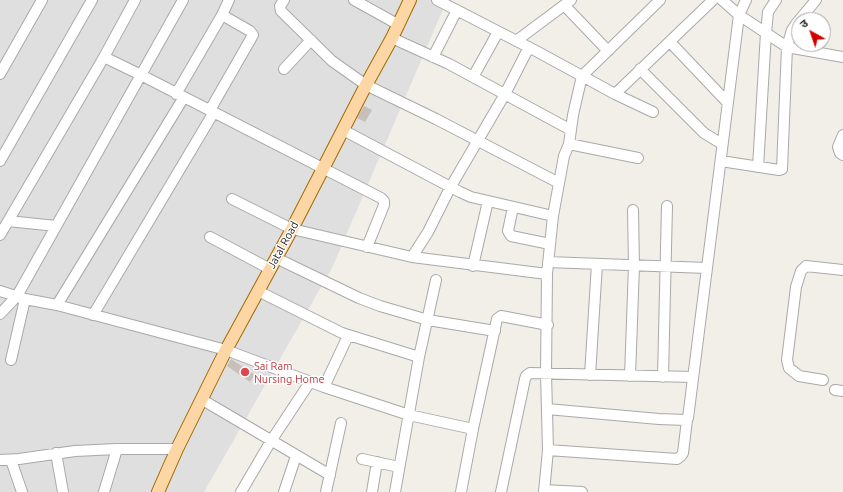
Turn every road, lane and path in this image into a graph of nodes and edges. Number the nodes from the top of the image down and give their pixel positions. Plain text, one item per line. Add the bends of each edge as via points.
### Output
1 (42, 0) edge
2 (92, 0) edge
3 (134, 0) edge
4 (183, 0) edge
5 (229, 0) edge
6 (284, 0) edge
7 (354, 0) edge
8 (410, 0) edge
9 (437, 0) edge
10 (660, 0) edge
11 (713, 0) edge
12 (722, 0) edge
13 (746, 0) edge
14 (776, 0) edge
15 (816, 0) edge
16 (568, 3) edge
17 (457, 10) junction
18 (222, 15) junction
19 (739, 15) junction
20 (399, 25) junction
21 (498, 32) junction
22 (766, 33) junction
23 (392, 38) junction
24 (311, 40) junction
25 (516, 41) junction
26 (670, 42) junction
27 (529, 47) junction
28 (787, 47) junction
29 (608, 51) junction
30 (104, 57) junction
31 (433, 57) junction
32 (843, 57) edge
33 (284, 69) dead end
34 (640, 69) junction
35 (0, 74) edge
36 (141, 74) junction
37 (582, 76) junction
38 (472, 77) junction
39 (366, 85) junction
40 (505, 94) junction
41 (615, 94) junction
42 (180, 96) junction
43 (728, 103) junction
44 (212, 111) junction
45 (652, 112) dead end
46 (343, 130) junction
47 (571, 130) junction
48 (843, 135) edge
49 (478, 141) junction
50 (569, 144) junction
51 (722, 144) junction
52 (843, 155) edge
53 (638, 158) dead end
54 (721, 161) junction
55 (0, 162) edge
56 (758, 167) junction
57 (324, 168) junction
58 (559, 183) junction
59 (450, 188) junction
60 (232, 199) dead end
61 (488, 201) junction
62 (667, 206) dead end
63 (513, 207) junction
64 (633, 210) dead end
65 (553, 216) junction
66 (8, 221) junction
67 (56, 226) junction
68 (292, 229) junction
69 (0, 235) edge
70 (210, 237) dead end
71 (550, 244) junction
72 (367, 247) junction
73 (412, 257) junction
74 (276, 258) junction
75 (548, 262) junction
76 (597, 264) junction
77 (473, 266) junction
78 (634, 266) junction
79 (666, 266) junction
80 (707, 268) junction
81 (270, 269) junction
82 (843, 270) edge
83 (547, 274) junction
84 (436, 280) dead end
85 (0, 291) edge
86 (258, 291) junction
87 (21, 298) junction
88 (57, 305) junction
89 (0, 314) edge
90 (93, 315) junction
91 (428, 320) junction
92 (548, 325) junction
93 (495, 331) junction
94 (348, 336) junction
95 (226, 350) junction
96 (419, 358) junction
97 (10, 360) dead end
98 (546, 373) junction
99 (590, 375) junction
100 (630, 376) junction
101 (663, 377) junction
102 (692, 377) junction
103 (823, 380) dead end
104 (310, 382) junction
105 (324, 387) junction
106 (201, 399) junction
107 (547, 409) junction
108 (408, 416) junction
109 (687, 420) junction
110 (341, 423) dead end
111 (473, 429) junction
112 (271, 441) junction
113 (117, 449) junction
114 (177, 449) junction
115 (548, 450) junction
116 (56, 453) junction
117 (296, 456) junction
118 (362, 459) dead end
119 (0, 460) edge
120 (11, 460) junction
121 (377, 462) junction
122 (399, 467) junction
123 (330, 474) junction
124 (544, 491) edge
125 (22, 492) edge
126 (62, 492) edge
127 (104, 492) edge
128 (158, 492) edge
129 (241, 492) edge
130 (284, 492) edge
131 (326, 492) edge
132 (372, 492) edge
133 (395, 492) edge
134 (461, 492) edge
135 (501, 492) edge
136 (582, 492) edge

1 - 35 street
2 - 55 street
3 - 30 street
4 - 36 street
5 - 18 street
6 - 24 street via 280,6 281,11
7 - 20 street
8 - 20 main road, Jatal Road
9 - 17 street
10 - 29 street
11 - 26 street
12 - 19 street
13 - 19 street
14 - 22 street via 768,12
15 - 28 street via 792,30
16 - 25 street
16 - 29 street
17 - 21 street
17 - 31 street
18 - 42 street
18 - 44 street via 253,35
19 - 22 street
19 - 43 street
20 - 23 main road, Jatal Road
21 - 25 street
21 - 38 street
22 - 28 street
22 - 56 street
23 - 31 street
23 - 39 main road, Jatal Road
24 - 33 street
24 - 39 street via 332,61
25 - 27 street
26 - 34 street
26 - 43 street
27 - 37 street
27 - 40 street
28 - 32 street
28 - 56 street via 783,167 779,170
29 - 37 street
30 - 36 street
30 - 66 street
31 - 38 street
34 - 41 street
34 - 51 street via 704,133
36 - 42 street
36 - 67 street
37 - 41 street
37 - 47 street
38 - 40 street
39 - 46 main road, Jatal Road
39 - 49 street
40 - 47 street
40 - 49 street
41 - 45 street
42 - 44 street
42 - 88 street
43 - 51 street
44 - 57 street
44 - 90 street
46 - 57 main road, Jatal Road
46 - 59 street
47 - 50 street
48 - 52 street via 838,147
49 - 58 street
49 - 59 street
50 - 53 street
50 - 58 street
51 - 54 street
54 - 56 street
54 - 80 street
57 - 68 main road, Jatal Road
57 - 72 street via 384,201
58 - 65 street
59 - 61 street
59 - 73 street
60 - 68 street
61 - 63 street
61 - 77 street
62 - 79 street
63 - 65 street
63 - 71 street via 508,231 511,236
64 - 78 street
65 - 71 street
66 - 67 street
66 - 69 street
67 - 87 street
68 - 72 street
68 - 74 main road, Jatal Road
70 - 81 street
71 - 75 street
72 - 73 street
73 - 77 street
74 - 81 main road, Jatal Road
74 - 91 street via 359,298
75 - 76 street
75 - 83 street
76 - 78 street
76 - 99 street
77 - 83 street
78 - 79 street
78 - 100 street
79 - 80 street
79 - 101 street
80 - 102 street
81 - 86 main road, Jatal Road
82 - 103 street via 806,266 801,270 796,287 787,360 789,368 799,376
83 - 92 street
84 - 91 street
85 - 87 street
86 - 94 street
86 - 95 main road, Jatal Road
87 - 88 street
87 - 89 street
87 - 97 street
88 - 90 street
90 - 95 street
91 - 93 street
91 - 96 street
92 - 93 street via 502,316 497,319
92 - 98 street
93 - 111 street
94 - 96 street
94 - 105 street
95 - 104 street
95 - 106 main road, Jatal Road
96 - 108 street
98 - 99 street
98 - 107 street
98 - 135 street via 533,372 526,376
99 - 100 street
100 - 101 street
101 - 102 street
102 - 109 street
104 - 105 street
104 - 112 street
105 - 108 street
106 - 112 street
106 - 114 main road, Jatal Road
107 - 109 street
107 - 115 street
108 - 111 street
108 - 122 street
109 - 115 street via 683,453 676,459
110 - 123 street
111 - 134 street
112 - 117 street
112 - 129 street
113 - 114 street
113 - 116 street
113 - 127 street
114 - 128 main road, Jatal Road
115 - 124 street
116 - 120 street
116 - 126 street
117 - 123 street
117 - 130 street
118 - 121 street
119 - 120 street
120 - 125 street
121 - 122 street
121 - 132 street
122 - 133 street
123 - 131 street
124 - 136 street

